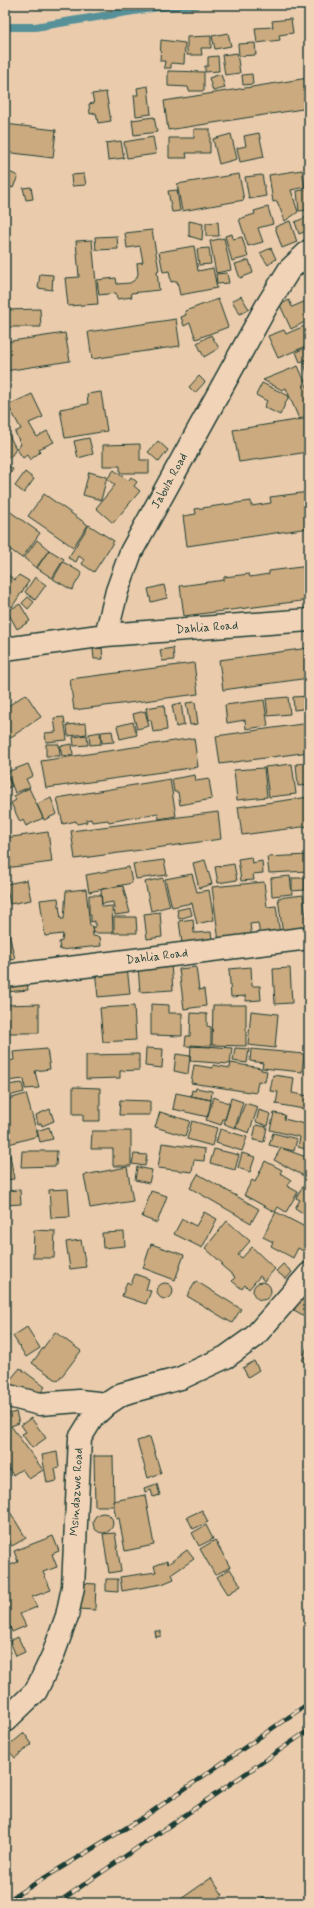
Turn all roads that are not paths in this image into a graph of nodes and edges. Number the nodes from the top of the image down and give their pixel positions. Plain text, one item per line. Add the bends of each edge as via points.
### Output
1 (309, 251) edge
2 (309, 620) edge
3 (106, 635) junction
4 (5, 649) edge
5 (309, 938) edge
6 (5, 976) edge
7 (309, 1274) edge
8 (5, 1395) edge
9 (107, 1404) junction
10 (5, 1720) edge

1 - 3 street, Jabula Road via 289,270 266,307 131,552 117,591
2 - 3 street, Dahlia Road
3 - 4 street
5 - 6 street, Dahlia Road
7 - 9 street, Msindazwe Road via 254,1337 226,1357 181,1378 122,1394
8 - 9 street via 40,1404 78,1401
9 - 10 street, Msindazwe Road via 92,1417 80,1438 72,1587 67,1616 36,1691

